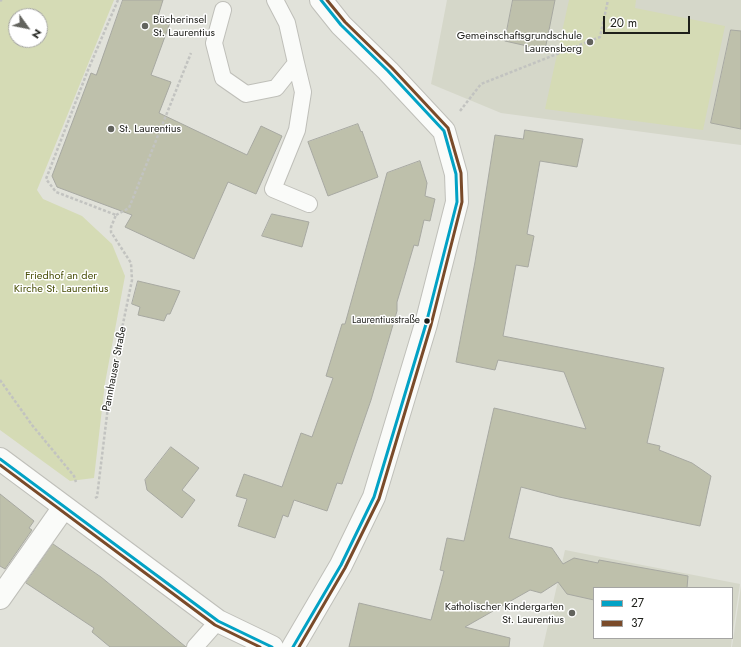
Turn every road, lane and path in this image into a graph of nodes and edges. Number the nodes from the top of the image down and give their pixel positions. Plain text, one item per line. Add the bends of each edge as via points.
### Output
1 (118, 0) edge
2 (275, 0) edge
3 (321, 0) edge
4 (608, 0) edge
5 (222, 10) dead end
6 (193, 50) dead end
7 (296, 63) junction
8 (444, 131) junction
9 (309, 204) dead end
10 (116, 215) junction
11 (0, 380) edge
12 (0, 459) edge
13 (74, 505) junction
14 (0, 598) edge
15 (218, 621) junction
16 (194, 647) edge
17 (272, 647) edge
18 (293, 647) edge

1 - 10 path via 46,179 56,192
2 - 7 lane via 287,23
3 - 8 street via 341,25
4 - 8 path via 600,37 481,84
5 - 7 lane via 214,43 223,78 246,94 276,88
6 - 10 path via 130,208
7 - 9 lane via 303,92 297,130 273,189
8 - 18 street via 456,174 457,202 426,324 374,497 341,565
10 - 13 path, Pannhauser Straße via 110,227 111,232 131,263 132,280 111,382 97,497
11 - 13 path via 32,425 74,476
12 - 13 street
13 - 14 street
13 - 15 street
15 - 16 lane
15 - 17 street

